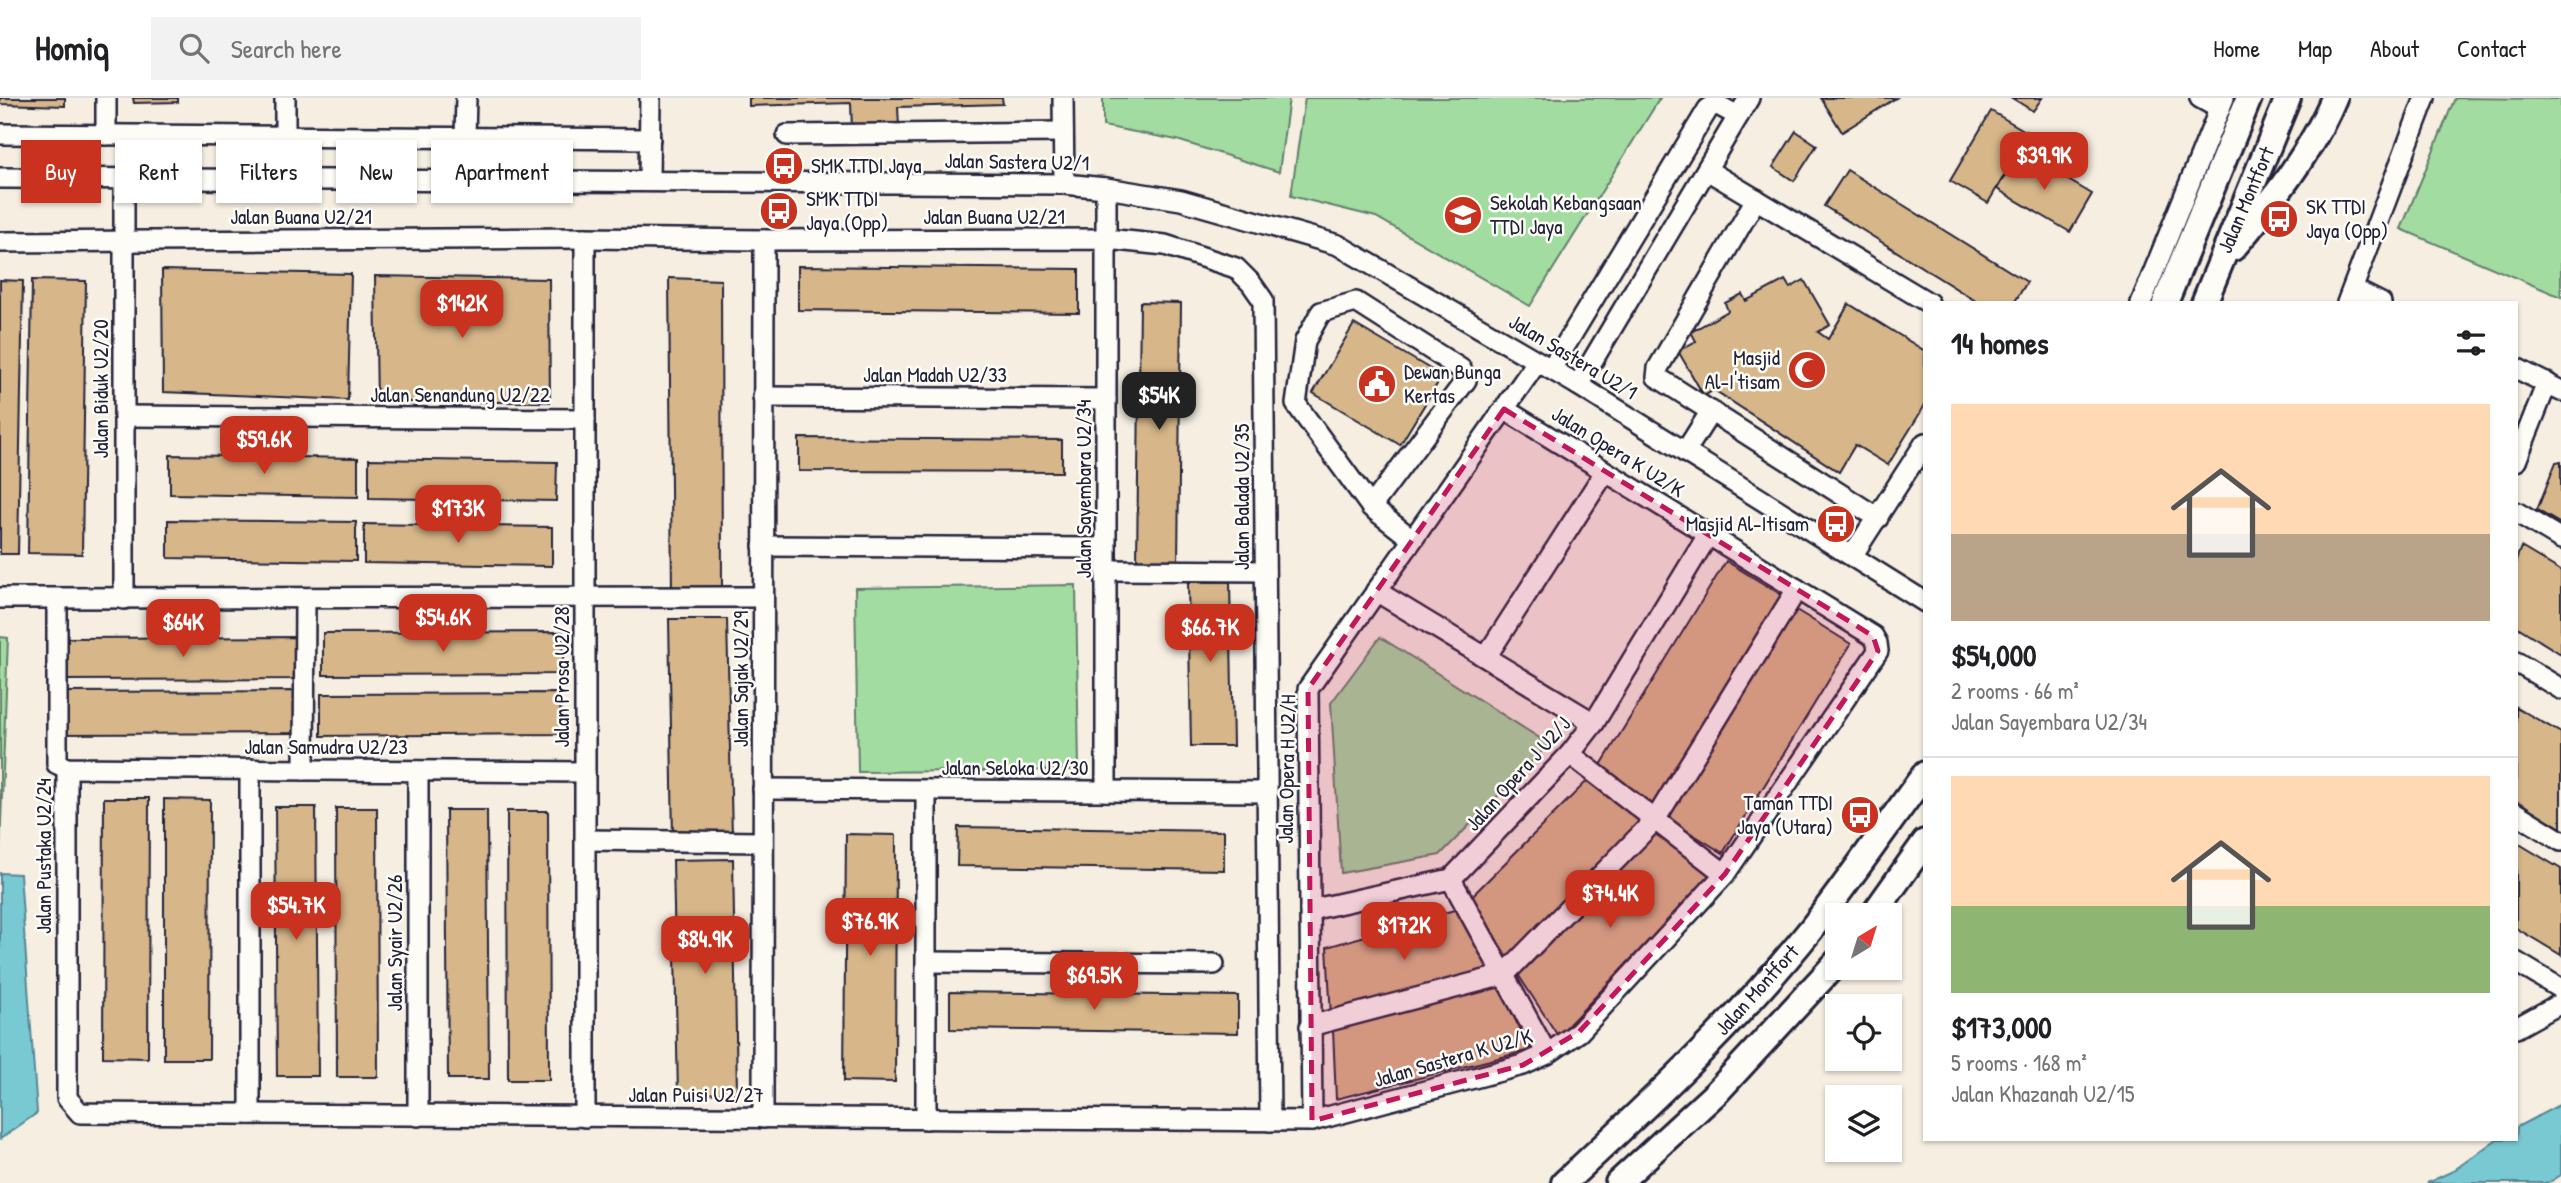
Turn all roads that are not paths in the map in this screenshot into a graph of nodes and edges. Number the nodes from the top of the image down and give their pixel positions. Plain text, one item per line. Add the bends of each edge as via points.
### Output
1 (106, 98) edge
2 (285, 98) edge
3 (466, 98) edge
4 (650, 98) edge
5 (1063, 98) edge
6 (1749, 98) edge
7 (2200, 98) edge
8 (2249, 98) edge
9 (2288, 98) edge
10 (2334, 98) edge
11 (2426, 98) edge
12 (2222, 103) edge
13 (1738, 116) junction
14 (1063, 132) junction
15 (0, 134) edge
16 (106, 135) junction
17 (787, 135) dead end
18 (285, 136) junction
19 (466, 137) junction
20 (650, 139) junction
21 (1707, 170) junction
22 (0, 178) edge
23 (115, 179) edge
24 (202, 179) edge
25 (649, 181) junction
26 (1064, 184) junction
27 (1106, 188) junction
28 (1756, 199) junction
29 (124, 203) edge
30 (585, 237) junction
31 (1106, 239) junction
32 (124, 240) junction
33 (764, 240) junction
34 (0, 242) edge
35 (2219, 264) junction
36 (2350, 296) edge
37 (1926, 301) edge
38 (2142, 301) edge
39 (2166, 301) edge
40 (2205, 301) edge
41 (2372, 301) edge
42 (1544, 366) junction
43 (2518, 369) edge
44 (1578, 386) junction
45 (2554, 387) edge
46 (763, 397) junction
47 (1106, 399) junction
48 (1504, 409) junction
49 (1711, 411) junction
50 (124, 416) junction
51 (585, 419) junction
52 (1923, 446) edge
53 (1685, 452) junction
54 (2518, 457) edge
55 (1605, 472) junction
56 (1371, 507) junction
57 (2518, 513) edge
58 (1878, 517) junction
59 (1708, 535) junction
60 (1412, 539) junction
61 (2561, 539) edge
62 (763, 546) junction
63 (1106, 548) junction
64 (1852, 556) junction
65 (1106, 570) junction
66 (1265, 571) junction
67 (1797, 589) junction
68 (1376, 591) junction
69 (585, 595) junction
70 (763, 597) junction
71 (0, 598) edge
72 (57, 599) junction
73 (124, 599) junction
74 (305, 599) junction
75 (1923, 601) edge
76 (1486, 657) junction
77 (2518, 663) edge
78 (2561, 689) edge
79 (1594, 723) junction
80 (1570, 754) junction
81 (67, 768) junction
82 (250, 769) junction
83 (304, 770) junction
84 (418, 771) junction
85 (585, 772) junction
86 (1923, 777) edge
87 (763, 789) junction
88 (926, 790) junction
89 (1106, 791) junction
90 (1267, 792) junction
91 (2518, 814) edge
92 (1655, 820) junction
93 (585, 840) junction
94 (2561, 841) edge
95 (764, 842) junction
96 (1923, 845) edge
97 (1725, 874) junction
98 (1451, 879) junction
99 (1882, 903) edge
100 (1310, 910) junction
101 (926, 962) junction
102 (2518, 962) edge
103 (1214, 964) dead end
104 (1504, 975) junction
105 (1825, 975) edge
106 (2561, 989) edge
107 (2561, 1003) edge
108 (1310, 1026) junction
109 (2518, 1027) edge
110 (1547, 1054) junction
111 (80, 1113) joint
112 (250, 1114) junction
113 (418, 1116) junction
114 (585, 1117) junction
115 (763, 1118) junction
116 (926, 1119) junction
117 (1270, 1121) junction
118 (1312, 1121) junction
119 (1564, 1183) edge
120 (1618, 1183) edge

1 - 16 street
2 - 18 street
3 - 19 street
4 - 20 street
5 - 14 street
6 - 13 street
7 - 12 street
8 - 39 main road, Jalan Montfort
9 - 35 main road, Jalan Montfort
10 - 35 main road via 2325,120 2266,209
11 - 36 street
12 - 38 street
13 - 21 street
13 - 42 street, Jalan Opera H U2/H via 1716,104 1708,109
14 - 17 street
14 - 26 street
15 - 16 street
16 - 18 street
18 - 19 street
19 - 20 street
20 - 25 street
21 - 28 street
21 - 44 street
22 - 23 street, Jalan Sastera U2/1
24 - 25 street, Jalan Sastera U2/1
25 - 26 street, Jalan Sastera U2/1
26 - 27 street, Jalan Sastera U2/1
27 - 31 street, Jalan Sayembara U2/34
27 - 42 street, Jalan Sastera U2/1 via 1181,200 1338,245
28 - 37 street
28 - 49 street via 1658,368 1657,377
29 - 32 street, Jalan Biduk U2/20
30 - 32 street, Jalan Buana U2/21
30 - 33 street, Jalan Buana U2/21
30 - 51 street, Jalan Prosa U2/28
31 - 33 street, Jalan Buana U2/21
31 - 47 street, Jalan Sayembara U2/34
31 - 66 street, Jalan Balada U2/35 via 1166,245 1236,268 1263,300
32 - 34 street, Jalan Buana U2/21
32 - 50 street, Jalan Biduk U2/20
33 - 46 street, Jalan Sajak U2/29
35 - 40 main road, Jalan Montfort
36 - 41 street
42 - 44 street, Jalan Sastera U2/1
42 - 48 street, Jalan Opera H U2/H
43 - 45 street
44 - 53 street, Jalan Sastera U2/1
45 - 54 street
46 - 47 street, Jalan Madah U2/33
46 - 62 street, Jalan Sajak U2/29
47 - 63 street, Jalan Sayembara U2/34
48 - 55 street, Jalan Opera K U2/K
48 - 60 street, Jalan Opera H U2/H
49 - 53 street
49 - 58 street
50 - 51 street, Jalan Senandung U2/22
50 - 73 street, Jalan Biduk U2/20
51 - 69 street, Jalan Prosa U2/28
52 - 58 street
53 - 64 street, Jalan Sastera U2/1
55 - 59 street, Jalan Opera K U2/K
55 - 76 street
56 - 56 street via 1296,404 1305,341 1315,322 1321,313 1356,302 1461,369 1466,380
56 - 60 street
57 - 61 street
58 - 64 street
59 - 67 street, Jalan Sastera K U2/K
59 - 79 street, Jalan Opera J U2/J
60 - 68 street, Jalan Opera H U2/H
62 - 63 street
62 - 70 street, Jalan Sajak U2/29
63 - 65 street, Jalan Sayembara U2/34
64 - 75 street, Jalan Sastera U2/1
65 - 66 street
65 - 89 street, Jalan Sayembara U2/34
66 - 90 street, Jalan Balada U2/35
67 - 92 street
67 - 97 street, Jalan Sastera K U2/K via 1872,636 1878,650
68 - 76 street
68 - 100 street, Jalan Opera H U2/H via 1308,689
69 - 70 street
69 - 74 street
69 - 85 street, Jalan Prosa U2/28
70 - 87 street, Jalan Sajak U2/29
71 - 72 street
72 - 73 street
72 - 81 street, Jalan Pustaka U2/24 via 57,764
73 - 74 street
74 - 83 street
76 - 79 street
77 - 78 street
79 - 80 street, Jalan Opera J U2/J
80 - 92 street
80 - 98 street, Jalan Opera J U2/J
81 - 82 street, Jalan Samudra U2/23
81 - 111 street, Jalan Pustaka U2/24 via 67,1098
82 - 83 street, Jalan Samudra U2/23
82 - 112 street
83 - 84 street, Jalan Samudra U2/23
84 - 85 street, Jalan Samudra U2/23
84 - 113 street, Jalan Syair U2/26
85 - 93 street, Jalan Prosa U2/28
86 - 119 main road, Jalan Montfort via 1811,929 1725,1027
87 - 88 street, Jalan Seloka U2/30
87 - 95 street, Jalan Sajak U2/29
88 - 89 street, Jalan Seloka U2/30
88 - 101 street
89 - 90 street, Jalan Seloka U2/30
90 - 117 street, Jalan Balada U2/35
91 - 94 street
92 - 97 street
92 - 104 street
93 - 95 street
93 - 114 street, Jalan Prosa U2/28
95 - 115 street, Jalan Sajak U2/29
96 - 99 main road
97 - 110 street, Jalan Sastera K U2/K via 1579,1032
98 - 100 street
98 - 104 street
100 - 108 street, Jalan Opera H U2/H
101 - 103 street
101 - 116 street
102 - 106 street
104 - 108 street
104 - 110 street
105 - 120 main road, Jalan Montfort via 1716,1093
107 - 109 street
108 - 118 street, Jalan Opera H U2/H
110 - 118 street, Jalan Sastera K U2/K via 1523,1065
111 - 112 street, Jalan Puisi U2/27
112 - 113 street, Jalan Puisi U2/27
113 - 114 street, Jalan Puisi U2/27
114 - 115 street, Jalan Puisi U2/27
115 - 116 street, Jalan Puisi U2/27
116 - 117 street, Jalan Puisi U2/27
117 - 118 street, Jalan Puisi U2/27

